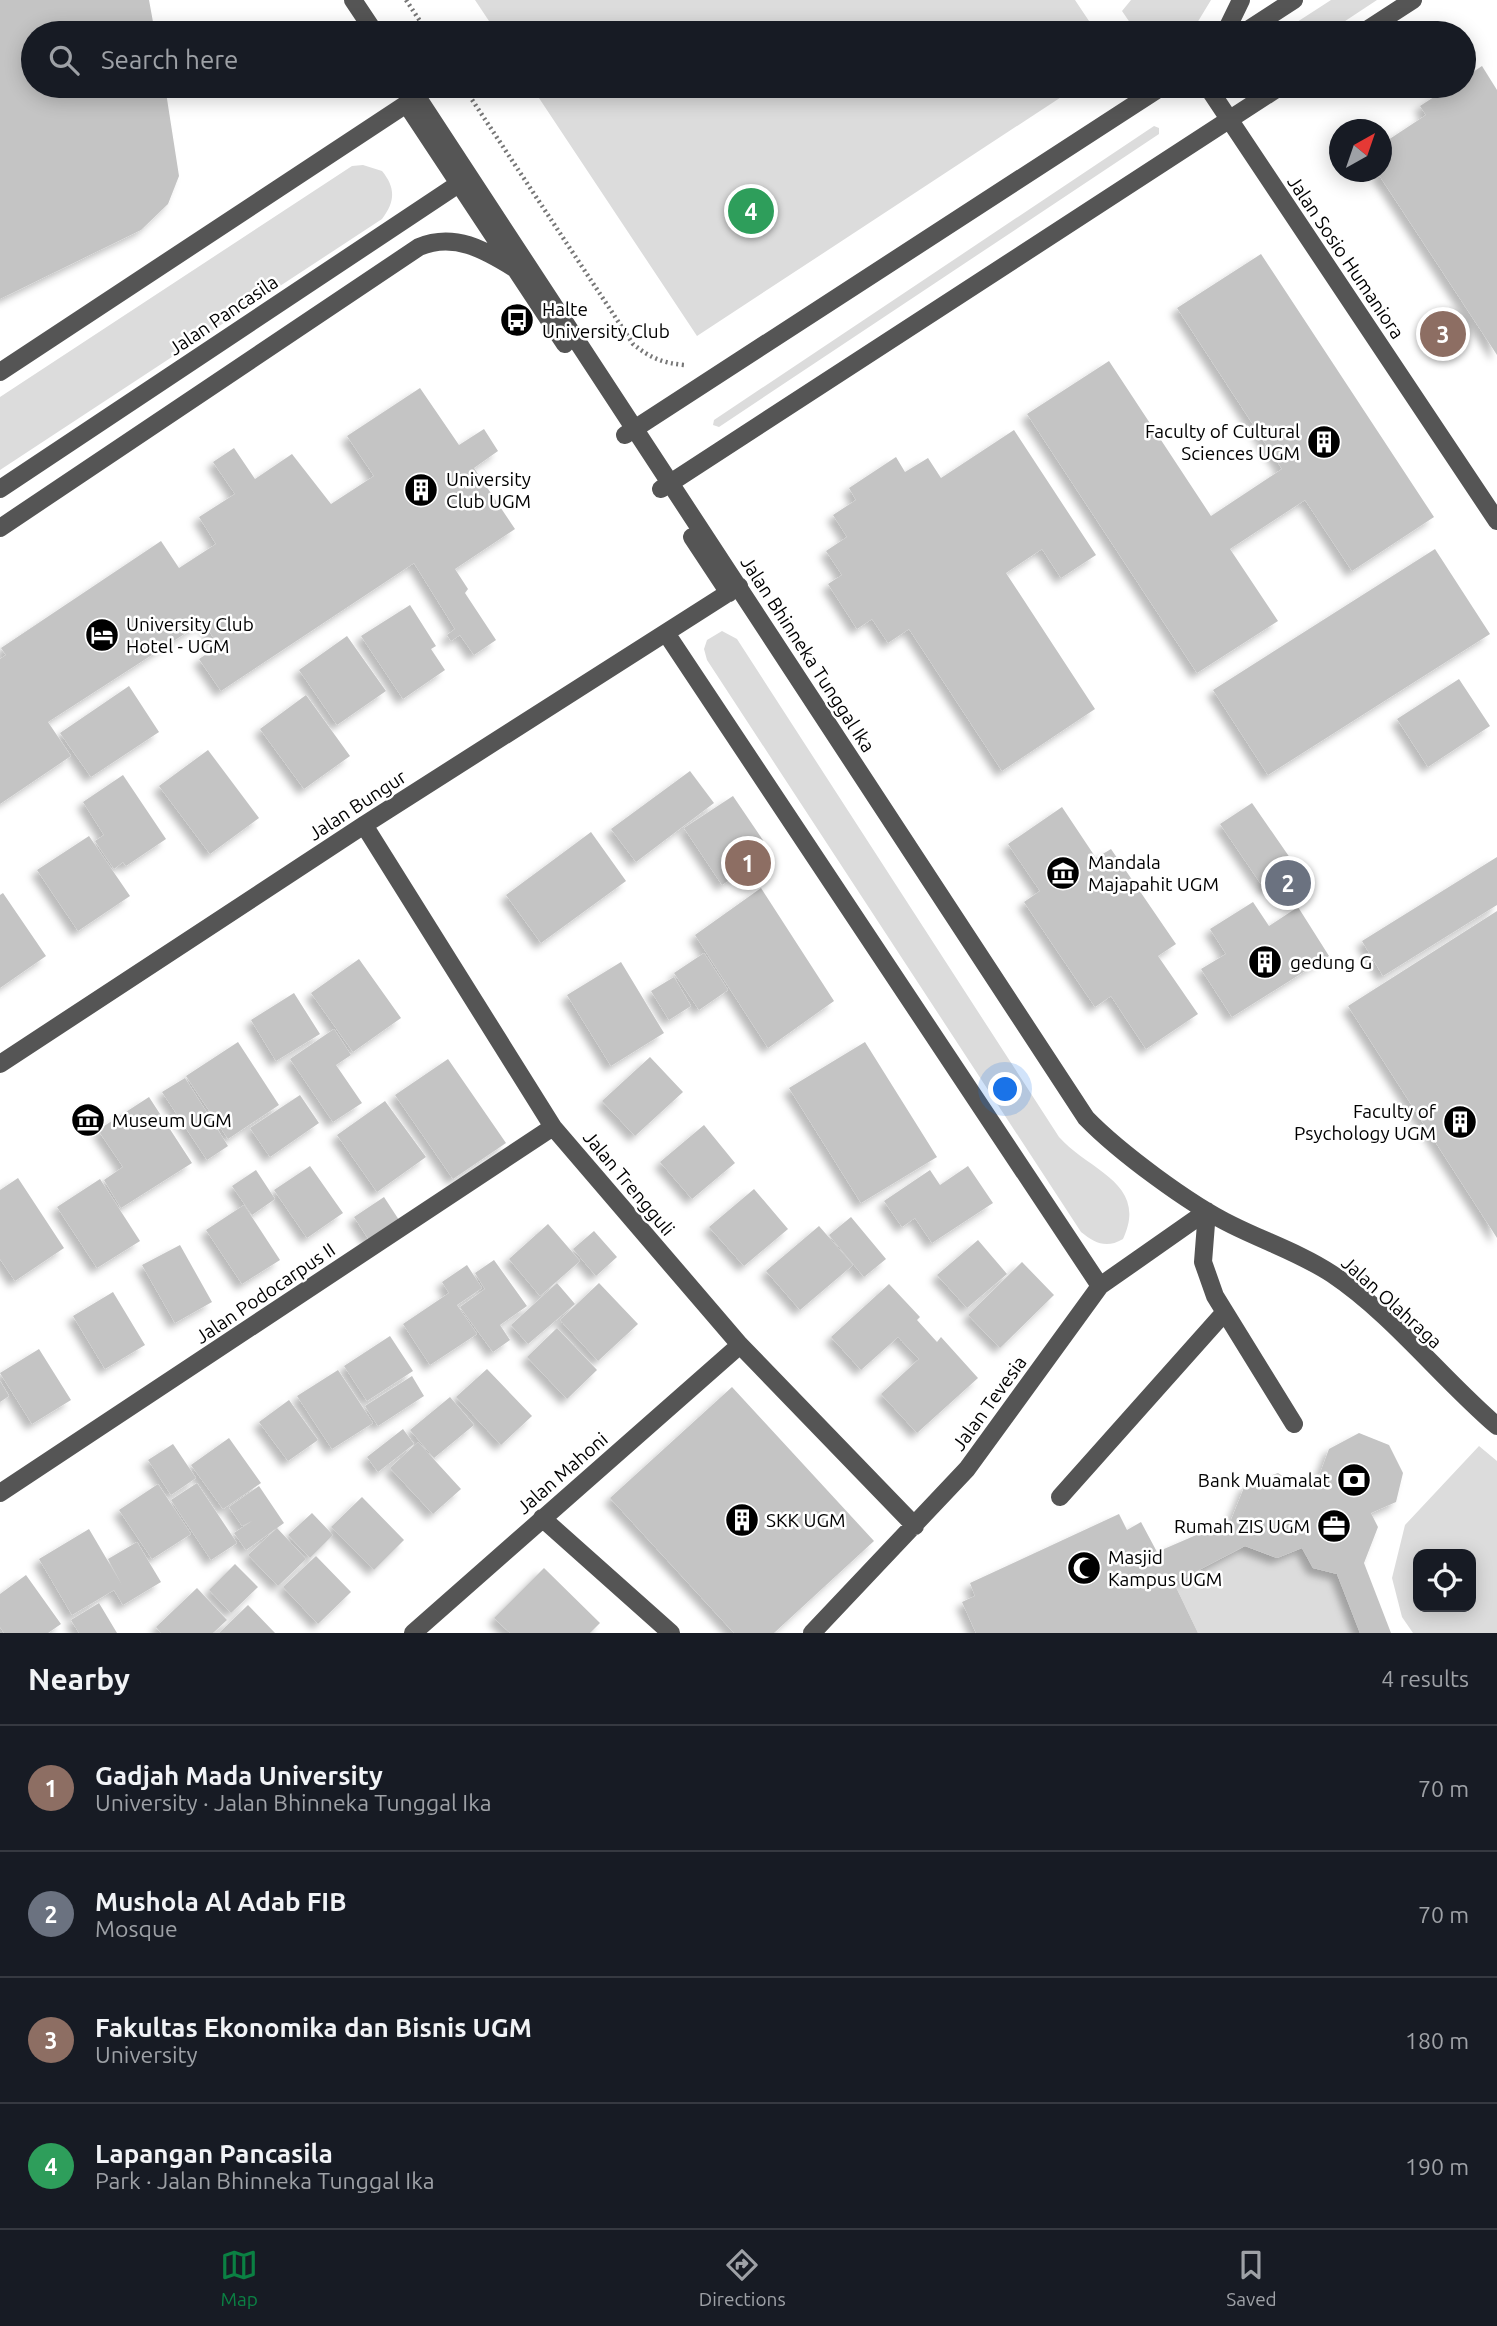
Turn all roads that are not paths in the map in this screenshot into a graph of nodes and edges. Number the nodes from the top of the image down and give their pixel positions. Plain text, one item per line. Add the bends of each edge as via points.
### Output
1 (353, 0) edge
2 (1241, 0) edge
3 (1294, 0) edge
4 (1413, 0) edge
5 (367, 21) edge
6 (1231, 21) edge
7 (1262, 21) edge
8 (1381, 21) edge
9 (408, 98) edge
10 (412, 98) edge
11 (1145, 98) edge
12 (1215, 98) edge
13 (1263, 98) edge
14 (1229, 120) junction
15 (464, 180) junction
16 (514, 268) junction
17 (0, 372) edge
18 (159, 383) junction
19 (177, 410) junction
20 (630, 432) junction
21 (666, 486) junction
22 (0, 489) edge
23 (1497, 522) edge
24 (0, 528) edge
25 (734, 590) junction
26 (666, 633) junction
27 (364, 825) junction
28 (0, 1064) edge
29 (554, 1127) junction
30 (1207, 1212) junction
31 (1100, 1286) junction
32 (1224, 1313) junction
33 (740, 1345) junction
34 (1294, 1424) dead end
35 (1497, 1426) edge
36 (0, 1493) edge
37 (1060, 1497) dead end
38 (542, 1518) junction
39 (915, 1526) junction
40 (413, 1633) edge
41 (671, 1633) edge
42 (813, 1633) edge

1 - 5 street
2 - 6 street
3 - 7 street
4 - 8 street
9 - 17 street
10 - 15 street, Jalan Bhinneka Tunggal Ika
11 - 20 street
12 - 14 street, Jalan Sosio Humaniora
13 - 14 street
14 - 21 street
14 - 23 street, Jalan Sosio Humaniora
15 - 16 street, Jalan Bhinneka Tunggal Ika
15 - 18 street, Jalan Pancasila
15 - 20 street, Jalan Bhinneka Tunggal Ika
16 - 19 street via 472,245 428,243
16 - 20 street, Jalan Bhinneka Tunggal Ika
18 - 19 street
18 - 22 street, Jalan Pancasila
19 - 24 street
20 - 21 street, Jalan Bhinneka Tunggal Ika
21 - 25 street, Jalan Bhinneka Tunggal Ika
25 - 26 street, Jalan Bungur
25 - 30 street, Jalan Bhinneka Tunggal Ika via 1086,1118 1116,1146
26 - 27 street, Jalan Bungur
26 - 31 street
27 - 28 street, Jalan Bungur
27 - 29 street, Jalan Trengguli
29 - 33 street, Jalan Trengguli
29 - 36 street, Jalan Podocarpus II
30 - 31 street, Jalan Tevesia
30 - 32 street via 1203,1262
30 - 35 street, Jalan Olahraga via 1335,1276
31 - 39 street, Jalan Tevesia via 967,1469
32 - 34 street
32 - 37 street
33 - 38 street, Jalan Mahoni
33 - 39 street, Jalan Trengguli
38 - 40 street, Jalan Mahoni
38 - 41 street
39 - 42 street, Jalan Tevesia

